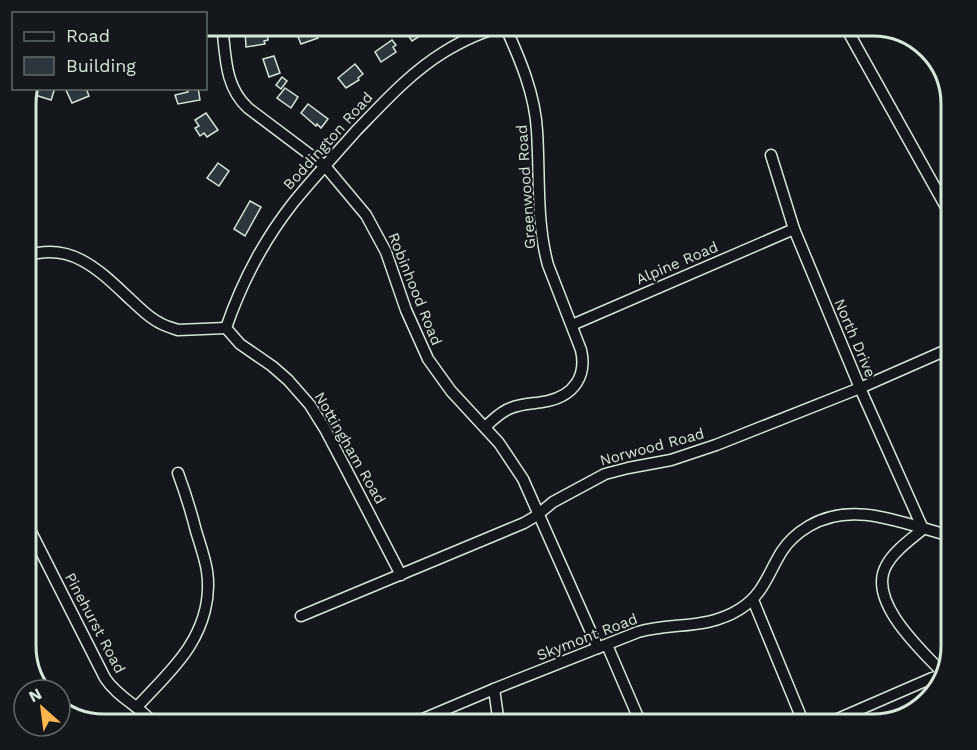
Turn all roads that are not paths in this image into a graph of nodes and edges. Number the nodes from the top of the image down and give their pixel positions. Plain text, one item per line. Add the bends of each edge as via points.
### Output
1 (223, 36) edge
2 (474, 36) edge
3 (509, 36) edge
4 (851, 36) edge
5 (771, 155) dead end
6 (325, 166) junction
7 (941, 198) edge
8 (794, 229) junction
9 (36, 253) edge
10 (572, 325) junction
11 (226, 328) junction
12 (941, 352) edge
13 (860, 388) junction
14 (485, 427) junction
15 (178, 473) dead end
16 (539, 513) junction
17 (922, 529) junction
18 (941, 534) edge
19 (36, 542) edge
20 (401, 575) junction
21 (753, 600) junction
22 (301, 616) dead end
23 (603, 646) junction
24 (937, 668) edge
25 (933, 678) edge
26 (494, 689) junction
27 (137, 707) junction
28 (145, 714) edge
29 (435, 714) edge
30 (498, 714) edge
31 (635, 714) edge
32 (800, 714) edge
33 (849, 714) edge

1 - 6 street, Robinhood Road via 228,74 237,96
2 - 6 street, Boddington Road via 413,74
3 - 10 street, Greenwood Road via 533,102 543,243
4 - 7 street
5 - 8 street, North Drive
6 - 11 street, Boddington Road via 267,240
6 - 14 street, Robinhood Road via 376,232 430,362
8 - 10 street, Alpine Road
8 - 13 street, North Drive
9 - 11 street via 55,252 85,261 158,323 178,330
10 - 14 street, Greenwood Road via 583,361 574,386 558,398 509,408
11 - 20 street, Nottingham Road via 240,344 288,380 310,405
12 - 13 street, Norwood Road
13 - 16 street, Norwood Road via 716,445 671,460 605,474
13 - 17 street, North Drive
14 - 16 street, Robinhood Road via 518,471
15 - 27 street via 207,568 206,606 200,626 179,661
16 - 20 street, Norwood Road
16 - 23 street, Robinhood Road
17 - 18 street, Skymont Road
17 - 21 street, Skymont Road via 866,514 823,519 790,540
17 - 24 street via 886,565 883,586 896,620
19 - 27 street, Pinehurst Road via 105,678 117,693
20 - 22 street, Norwood Road
21 - 23 street, Skymont Road via 716,621 647,629
21 - 32 street
23 - 26 street, Skymont Road
23 - 31 street, Robinhood Road
25 - 33 street
26 - 29 street, Skymont Road
26 - 30 street
27 - 28 street, Pinehurst Road

